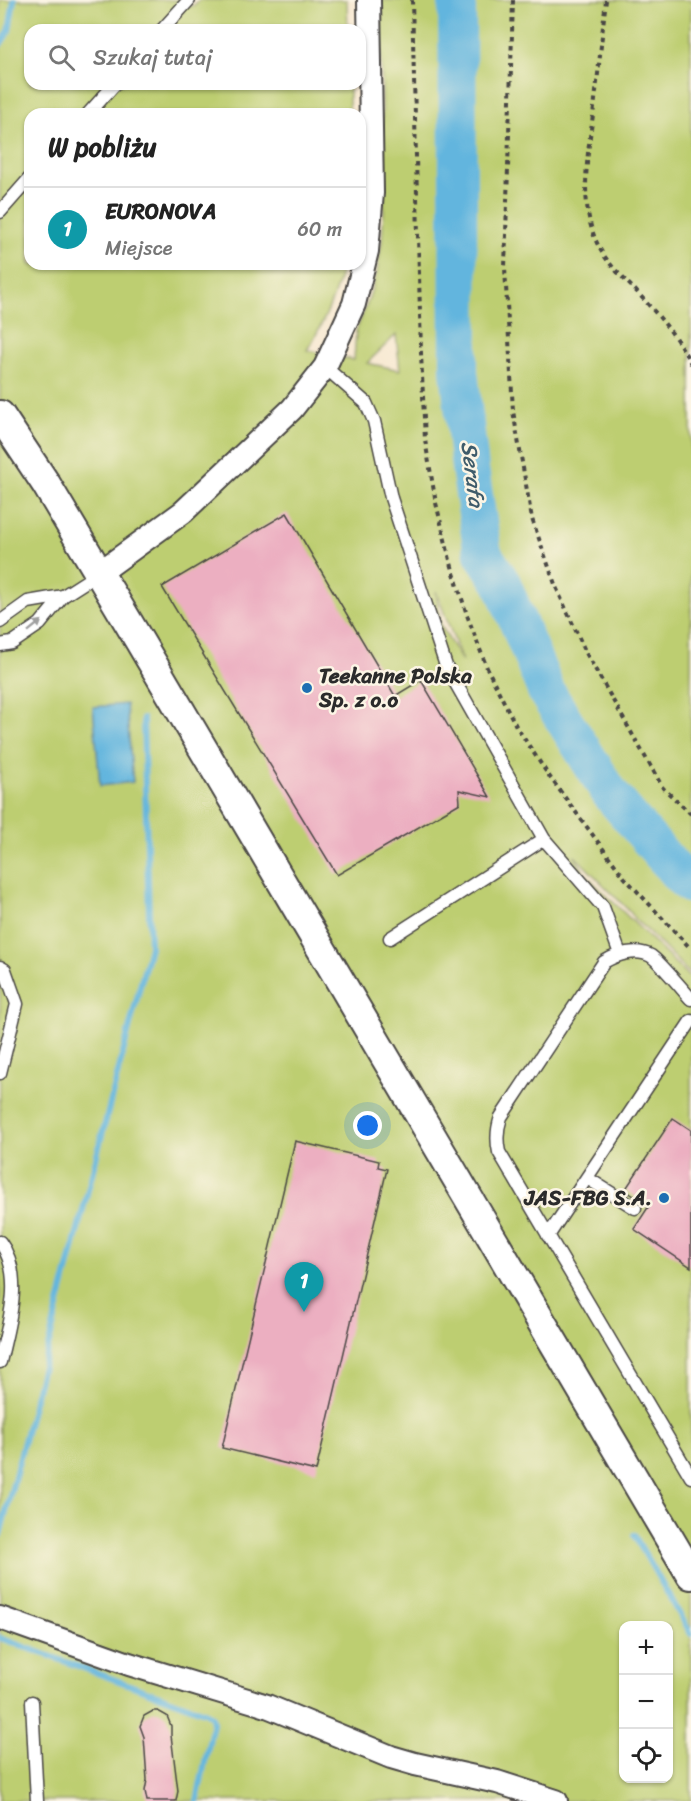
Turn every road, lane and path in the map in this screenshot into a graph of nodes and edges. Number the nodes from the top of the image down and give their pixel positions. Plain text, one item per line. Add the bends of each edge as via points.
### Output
1 (189, 0) edge
2 (369, 0) edge
3 (412, 0) edge
4 (513, 0) edge
5 (606, 0) edge
6 (167, 24) edge
7 (110, 90) edge
8 (93, 108) edge
9 (24, 185) edge
10 (0, 212) edge
11 (366, 255) edge
12 (362, 270) edge
13 (691, 364) edge
14 (325, 366) junction
15 (0, 415) edge
16 (99, 573) junction
17 (63, 597) junction
18 (0, 622) edge
19 (0, 645) edge
20 (691, 814) edge
21 (544, 839) junction
22 (390, 938) dead end
23 (691, 949) edge
24 (620, 954) junction
25 (0, 967) edge
26 (691, 999) edge
27 (691, 1021) edge
28 (0, 1073) edge
29 (587, 1178) junction
30 (635, 1208) dead end
31 (548, 1236) junction
32 (0, 1242) edge
33 (0, 1362) edge
34 (691, 1477) edge
35 (691, 1575) edge
36 (0, 1618) edge
37 (32, 1702) dead end
38 (37, 1801) edge
39 (556, 1801) edge

1 - 6 lane
2 - 11 street via 372,194
3 - 23 path via 425,440 450,560 487,668 516,726 624,877
4 - 20 path via 505,268 513,411 532,519 586,654 663,788
5 - 13 path via 588,158 587,204 591,225 600,249 659,316
7 - 8 lane
9 - 10 lane
12 - 14 street via 354,303
14 - 16 street via 292,409 183,512
14 - 21 lane via 366,403 374,421 391,498 446,666
15 - 16 street
16 - 17 lane
16 - 35 street
17 - 18 lane via 28,602
19 -> 17 lane via 12,643 40,624
21 - 22 lane
21 - 24 lane via 603,907
24 - 26 lane via 638,952 651,956
24 - 31 lane via 604,962 501,1117 497,1130 499,1152
25 - 28 lane via 5,970 17,1004
27 - 29 lane
29 - 30 lane
29 - 31 lane
31 - 34 lane
32 - 33 lane via 13,1272 11,1314
36 - 39 street via 129,1664 267,1706 391,1757 497,1782
37 - 38 lane

